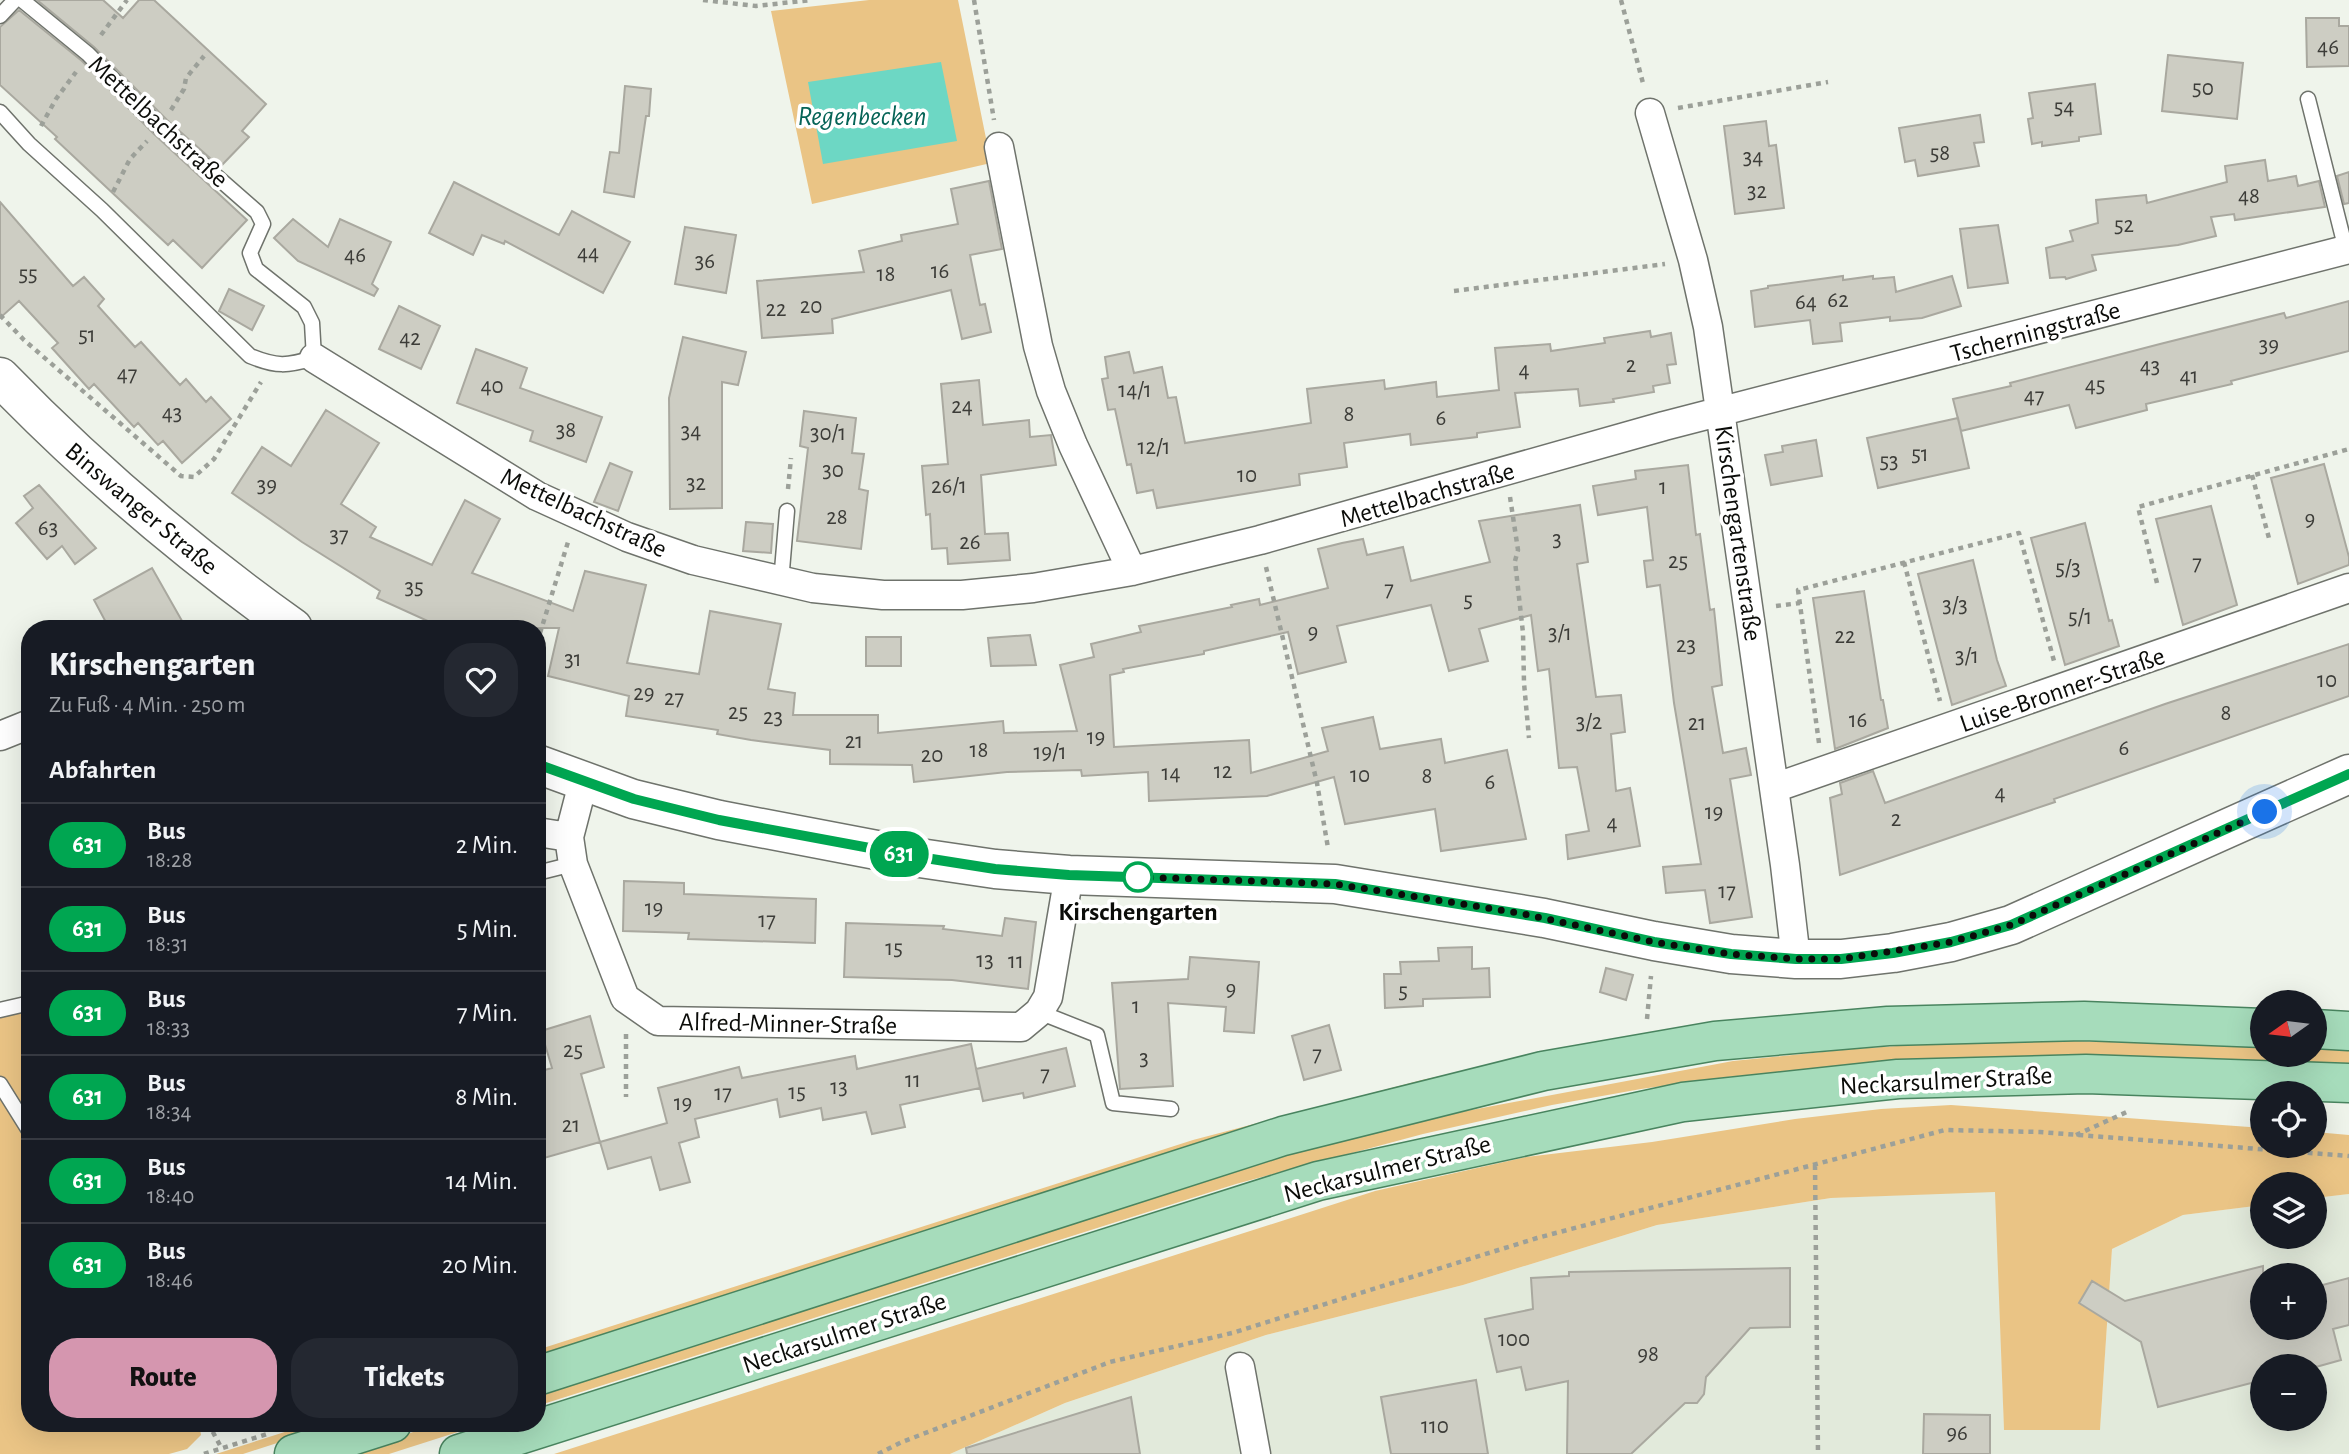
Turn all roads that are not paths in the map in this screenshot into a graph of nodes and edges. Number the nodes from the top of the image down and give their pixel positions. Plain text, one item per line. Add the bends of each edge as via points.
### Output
1 (15, 0) edge
2 (22, 0) edge
3 (0, 16) edge
4 (2308, 99) dead end
5 (0, 112) edge
6 (1650, 113) road end
7 (999, 147) road end
8 (2347, 249) edge
9 (314, 358) junction
10 (0, 377) edge
11 (1722, 413) junction
12 (787, 511) road end
13 (1132, 571) junction
14 (781, 582) junction
15 (2349, 589) edge
16 (283, 620) edge
17 (21, 728) edge
18 (0, 736) edge
19 (546, 768) edge
20 (2349, 774) edge
21 (583, 783) junction
22 (1774, 788) junction
23 (546, 837) edge
24 (571, 850) junction
25 (546, 867) edge
26 (1069, 875) junction
27 (1796, 959) junction
28 (21, 1005) edge
29 (0, 1010) edge
30 (1039, 1012) junction
31 (2250, 1027) edge
32 (2328, 1030) edge
33 (2349, 1031) edge
34 (2349, 1083) edge
35 (0, 1084) edge
36 (1171, 1109) dead end
37 (21, 1118) edge
38 (1240, 1367) dead end
39 (546, 1373) edge
40 (546, 1426) edge
41 (343, 1432) edge
42 (528, 1432) edge
43 (284, 1443) edge
44 (459, 1454) edge
45 (1256, 1454) edge

1 - 3 lane
2 - 9 lane, Mettelbachstraße via 88,54 160,127 257,212 263,224 250,253 256,269 304,307 312,323
4 - 8 lane
5 - 9 lane via 250,356 272,365
6 - 11 street, Kirschengartenstraße via 1693,260
7 - 13 street via 1051,391
8 - 11 street, Tscherningstraße
9 - 14 street, Mettelbachstraße via 537,496 627,537 693,560
10 - 16 main road, Binswanger Straße via 153,521
11 - 13 street, Mettelbachstraße
11 - 22 street, Kirschengartenstraße
12 - 14 lane
13 - 14 street, Mettelbachstraße via 962,595 883,596
15 - 22 street, Luise-Bronner-Straße
17 - 18 street
19 - 21 main road
20 - 27 main road via 2011,925 1893,953
21 - 24 street
21 - 26 main road via 719,820 820,840 995,869
22 - 27 street, Kirschengartenstraße
23 - 24 street
24 - 25 lane
24 - 30 street, Alfred-Minner-Straße via 625,998 658,1021 1021,1027
26 - 27 main road via 1335,884 1545,918 1654,942
26 - 30 street via 1048,997
28 - 29 lane
30 - 36 lane via 1097,1035 1113,1102
31 - 39 main road, Neckarsulmer Straße via 2084,1021 1888,1026 1715,1041 1543,1071 1283,1136
32 - 33 main road
34 - 40 main road, Neckarsulmer Straße via 2072,1074 1898,1079 1683,1102 1318,1181
35 - 37 lane
38 - 45 street
41 - 43 main road
42 - 44 main road, Neckarsulmer Straße

